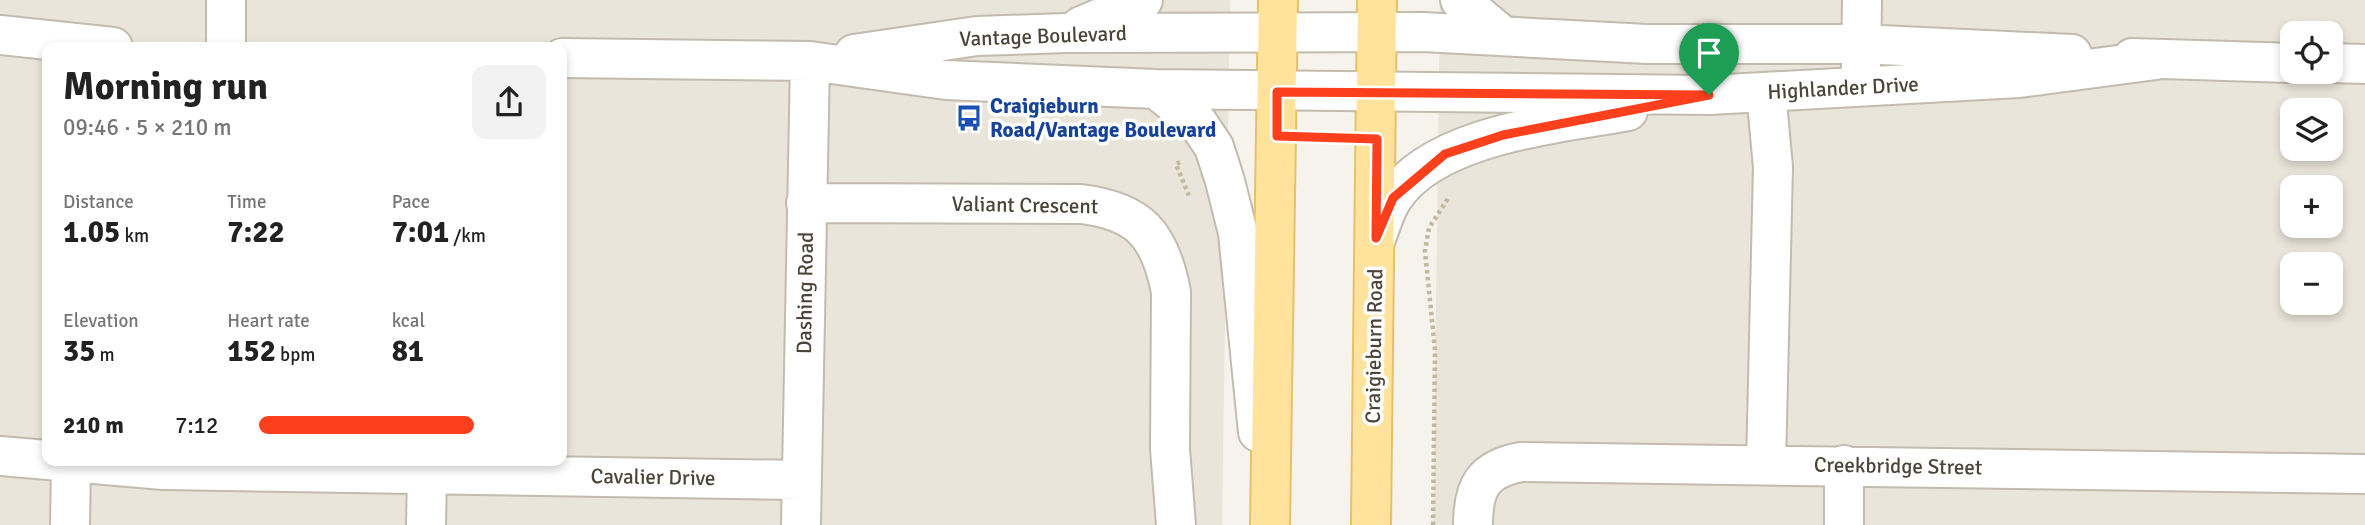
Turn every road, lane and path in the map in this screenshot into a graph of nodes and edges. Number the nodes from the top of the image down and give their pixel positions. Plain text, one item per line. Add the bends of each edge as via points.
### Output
1 (226, 0) edge
2 (1143, 0) edge
3 (1460, 0) edge
4 (1862, 0) edge
5 (1278, 16) edge
6 (1377, 16) edge
7 (1066, 33) junction
8 (0, 35) edge
9 (1502, 35) junction
10 (66, 42) edge
11 (226, 42) edge
12 (1860, 44) junction
13 (567, 58) edge
14 (2156, 60) junction
15 (810, 61) junction
16 (2280, 63) edge
17 (2343, 64) edge
18 (2365, 64) edge
19 (1156, 89) junction
20 (1861, 89) junction
21 (1277, 92) junction
22 (1766, 92) junction
23 (1376, 93) junction
24 (1709, 95) junction
25 (1277, 136) junction
26 (1377, 139) junction
27 (1445, 154) junction
28 (806, 203) junction
29 (1376, 238) junction
30 (0, 456) edge
31 (42, 461) edge
32 (1766, 464) junction
33 (71, 466) edge
34 (102, 466) edge
35 (1844, 466) junction
36 (427, 473) junction
37 (2365, 474) edge
38 (802, 480) junction
39 (70, 525) edge
40 (426, 525) edge
41 (802, 525) edge
42 (1176, 525) edge
43 (1269, 525) edge
44 (1371, 525) edge
45 (1433, 525) edge
46 (1473, 525) edge
47 (1844, 525) edge

1 - 11 street
2 - 7 street
3 - 9 street
4 - 12 street
5 - 6 street, Highlander Drive
5 - 7 street, Vantage Boulevard
5 - 21 main road
6 - 9 street, Highlander Drive
6 - 23 main road, Craigieburn Road
7 - 15 street, Vantage Boulevard via 977,36
8 - 10 street
9 - 12 street, Highlander Drive via 1647,44
12 - 14 street, Highlander Drive
12 - 20 street
13 - 15 street, Vantage Boulevard
14 - 16 street, Highlander Drive
14 - 20 street, Highlander Drive via 2019,78
15 - 19 street, Vantage Boulevard via 946,80
15 - 28 street, Dashing Road
17 - 18 street
19 - 21 street, Vantage Boulevard
19 - 43 street via 1198,123 1214,147 1225,181 1238,233
20 - 22 street, Highlander Drive
21 - 23 street, Highlander Drive
21 - 25 main road
22 - 24 street, Highlander Drive
22 - 32 street via 1773,167
23 - 24 street, Highlander Drive
23 - 26 main road, Craigieburn Road
24 - 27 street via 1503,135
25 - 26 path
25 - 43 main road
26 - 29 main road, Craigieburn Road
27 - 29 street via 1393,198
27 - 45 path via 1458,189 1436,214 1424,251 1435,350
28 - 38 street, Dashing Road
28 - 42 street, Valiant Crescent via 1080,204 1110,208 1133,218 1155,241 1171,292 1170,449
29 - 44 main road, Craigieburn Road
30 - 31 street, Cavalier Drive
32 - 35 street, Creekbridge Street
32 - 46 street, Creekbridge Street via 1549,461 1505,465 1483,478
33 - 39 street
34 - 36 street, Cavalier Drive
35 - 37 street, Creekbridge Street
35 - 47 street
36 - 38 street, Cavalier Drive
36 - 40 street
38 - 41 street, Dashing Road

